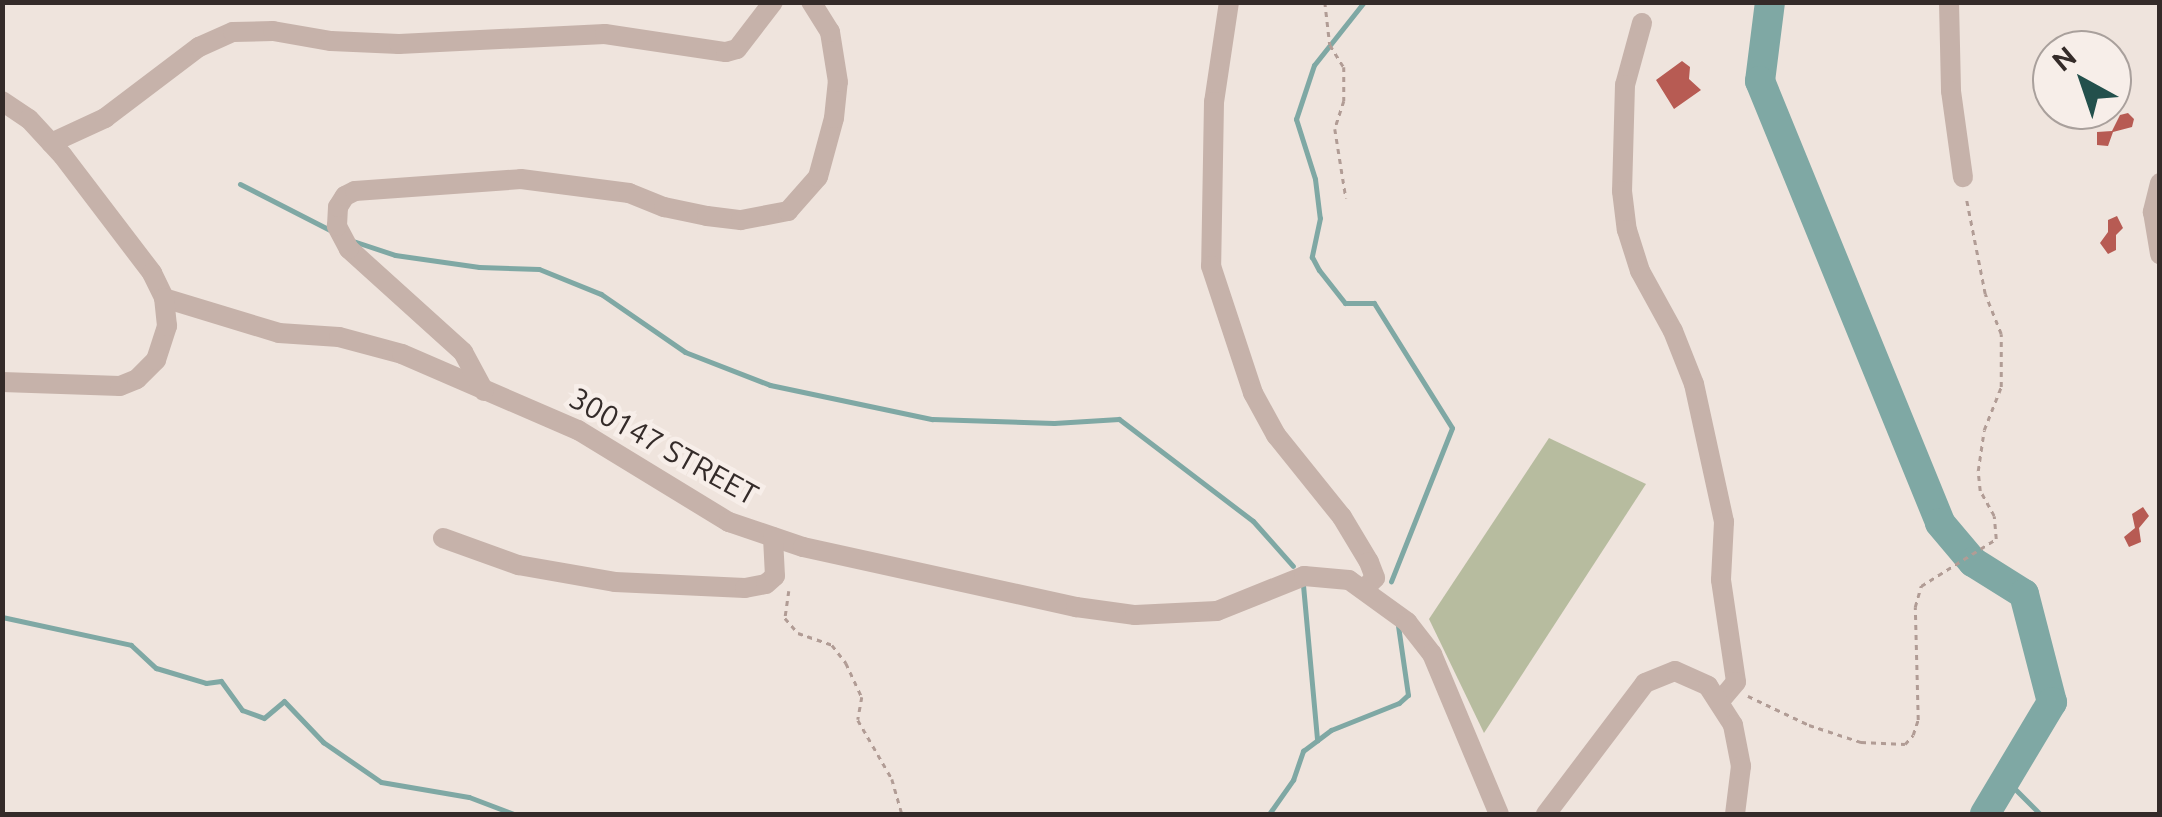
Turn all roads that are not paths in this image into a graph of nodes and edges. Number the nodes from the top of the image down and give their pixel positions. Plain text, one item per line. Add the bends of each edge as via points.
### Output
1 (773, 2) edge
2 (811, 2) edge
3 (1229, 2) edge
4 (1949, 2) edge
5 (1642, 23) dead end
6 (5, 97) edge
7 (50, 143) junction
8 (1964, 176) road end
9 (2160, 183) edge
10 (2160, 254) edge
11 (164, 298) junction
12 (2, 382) edge
13 (484, 392) junction
14 (772, 537) junction
15 (443, 538) dead end
16 (1364, 589) junction
17 (1725, 696) junction
18 (1499, 814) edge
19 (1546, 814) edge
20 (1735, 814) edge

1 - 7 street via 738,49 726,52 605,34 399,44 233,32 199,47 105,118
2 - 13 street via 830,32 836,59 834,118 818,177 788,211 741,220 707,216 629,193 522,179 345,196 337,226 349,249 463,352
3 - 16 street via 1214,102 1211,266 1253,394 1369,562 1375,578
4 - 8 street via 1951,91
5 - 17 street via 1625,85 1622,191 1640,271 1694,384 1724,522 1721,580 1736,666
6 - 7 street
7 - 11 street via 152,273
9 - 10 street via 2153,212
11 - 12 street via 167,326 156,360 136,380 120,386
11 - 13 street, 300147 STREET via 279,333 339,336 402,354
13 - 14 street, 300147 STREET via 578,430 729,522
14 - 15 street via 775,576 745,588 615,582 518,565
14 - 16 street, 300147 STREET via 1135,615 1217,611 1316,574
16 - 18 street, 300147 STREET via 1408,622 1432,654
17 - 19 street via 1690,674 1655,676
17 - 20 street via 1742,766

